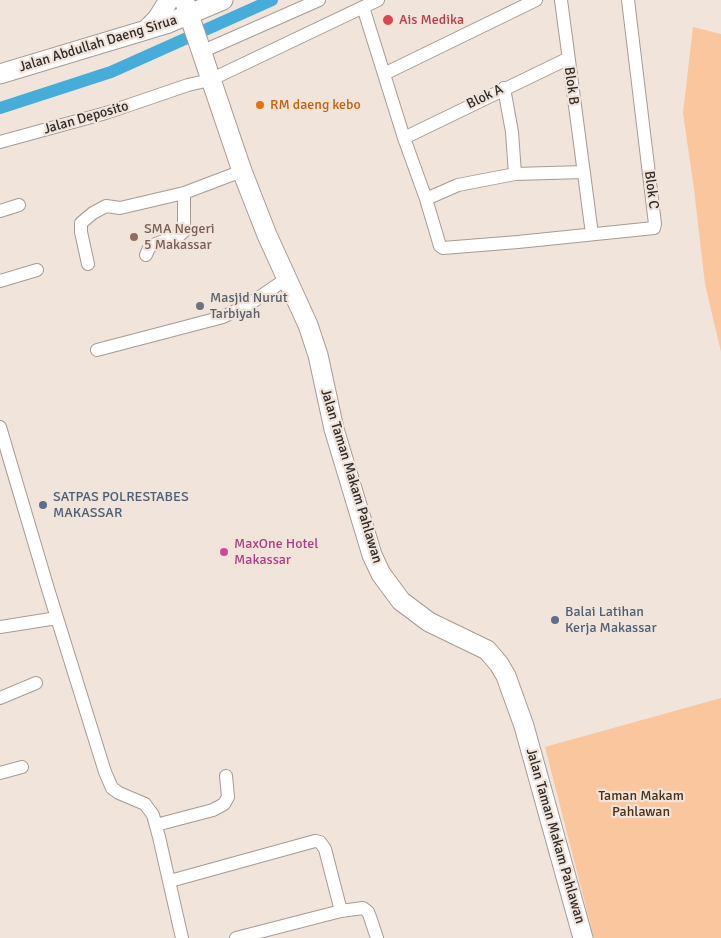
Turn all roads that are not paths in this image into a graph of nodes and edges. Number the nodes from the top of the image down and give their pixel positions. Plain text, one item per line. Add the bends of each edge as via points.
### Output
1 (169, 0) edge
2 (224, 0) edge
3 (319, 0) edge
4 (378, 0) edge
5 (536, 0) edge
6 (561, 0) edge
7 (628, 0) edge
8 (363, 7) junction
9 (189, 12) edge
10 (144, 31) junction
11 (200, 49) junction
12 (568, 58) junction
13 (0, 74) edge
14 (384, 74) junction
15 (210, 80) junction
16 (504, 88) junction
17 (404, 138) junction
18 (0, 142) edge
19 (242, 171) junction
20 (584, 172) junction
21 (515, 174) junction
22 (184, 193) junction
23 (426, 198) junction
24 (19, 205) dead end
25 (0, 211) edge
26 (592, 234) junction
27 (146, 255) dead end
28 (88, 264) dead end
29 (37, 270) dead end
30 (286, 279) junction
31 (0, 282) edge
32 (97, 350) dead end
33 (0, 426) edge
34 (57, 618) junction
35 (0, 627) edge
36 (36, 683) dead end
37 (0, 698) edge
38 (22, 767) dead end
39 (0, 773) edge
40 (226, 776) dead end
41 (156, 824) junction
42 (170, 881) junction
43 (342, 911) junction
44 (182, 938) edge
45 (236, 938) edge
46 (377, 938) edge
47 (583, 938) edge

1 - 10 main road via 157,20
2 - 9 main road, Jalan Abdullah Daeng Sirua
3 - 11 street
4 - 8 street, Jalan Deposito
5 - 14 street
6 - 12 street, Blok B
7 - 26 street, Blok C via 656,224 651,229
8 - 14 street
8 - 15 street, Jalan Deposito
9 - 10 main road, Jalan Abdullah Daeng Sirua
9 - 11 main road, Jalan Taman Makam Pahlawan
10 - 13 main road, Jalan Abdullah Daeng Sirua
11 - 15 main road, Jalan Taman Makam Pahlawan
12 - 16 street, Blok A
12 - 20 street, Blok B
14 - 17 street
15 - 18 street, Jalan Deposito
15 - 19 main road, Jalan Taman Makam Pahlawan
16 - 17 street, Blok A
16 - 21 street
17 - 23 street
19 - 22 street
19 - 30 main road, Jalan Taman Makam Pahlawan
20 - 21 street
20 - 26 street, Blok B
21 - 23 street via 458,185
22 - 27 street via 184,231 153,245
22 - 28 street via 120,208 106,206 85,219 81,223 81,232
23 - 26 street, Blok C via 441,248
24 - 25 street
29 - 31 street
30 - 32 street via 223,317
30 - 47 main road, Jalan Taman Makam Pahlawan via 318,355 334,429 372,555 381,574 412,610 429,622 487,650 506,676 524,726
33 - 34 street
34 - 35 street
34 - 41 street via 108,782 119,793 145,804
36 - 37 street
38 - 39 street
40 - 41 street via 228,797 224,804 213,810
41 - 42 street
42 - 43 street via 315,841 325,849
42 - 44 street
43 - 45 street
43 - 46 street via 363,908 368,912

